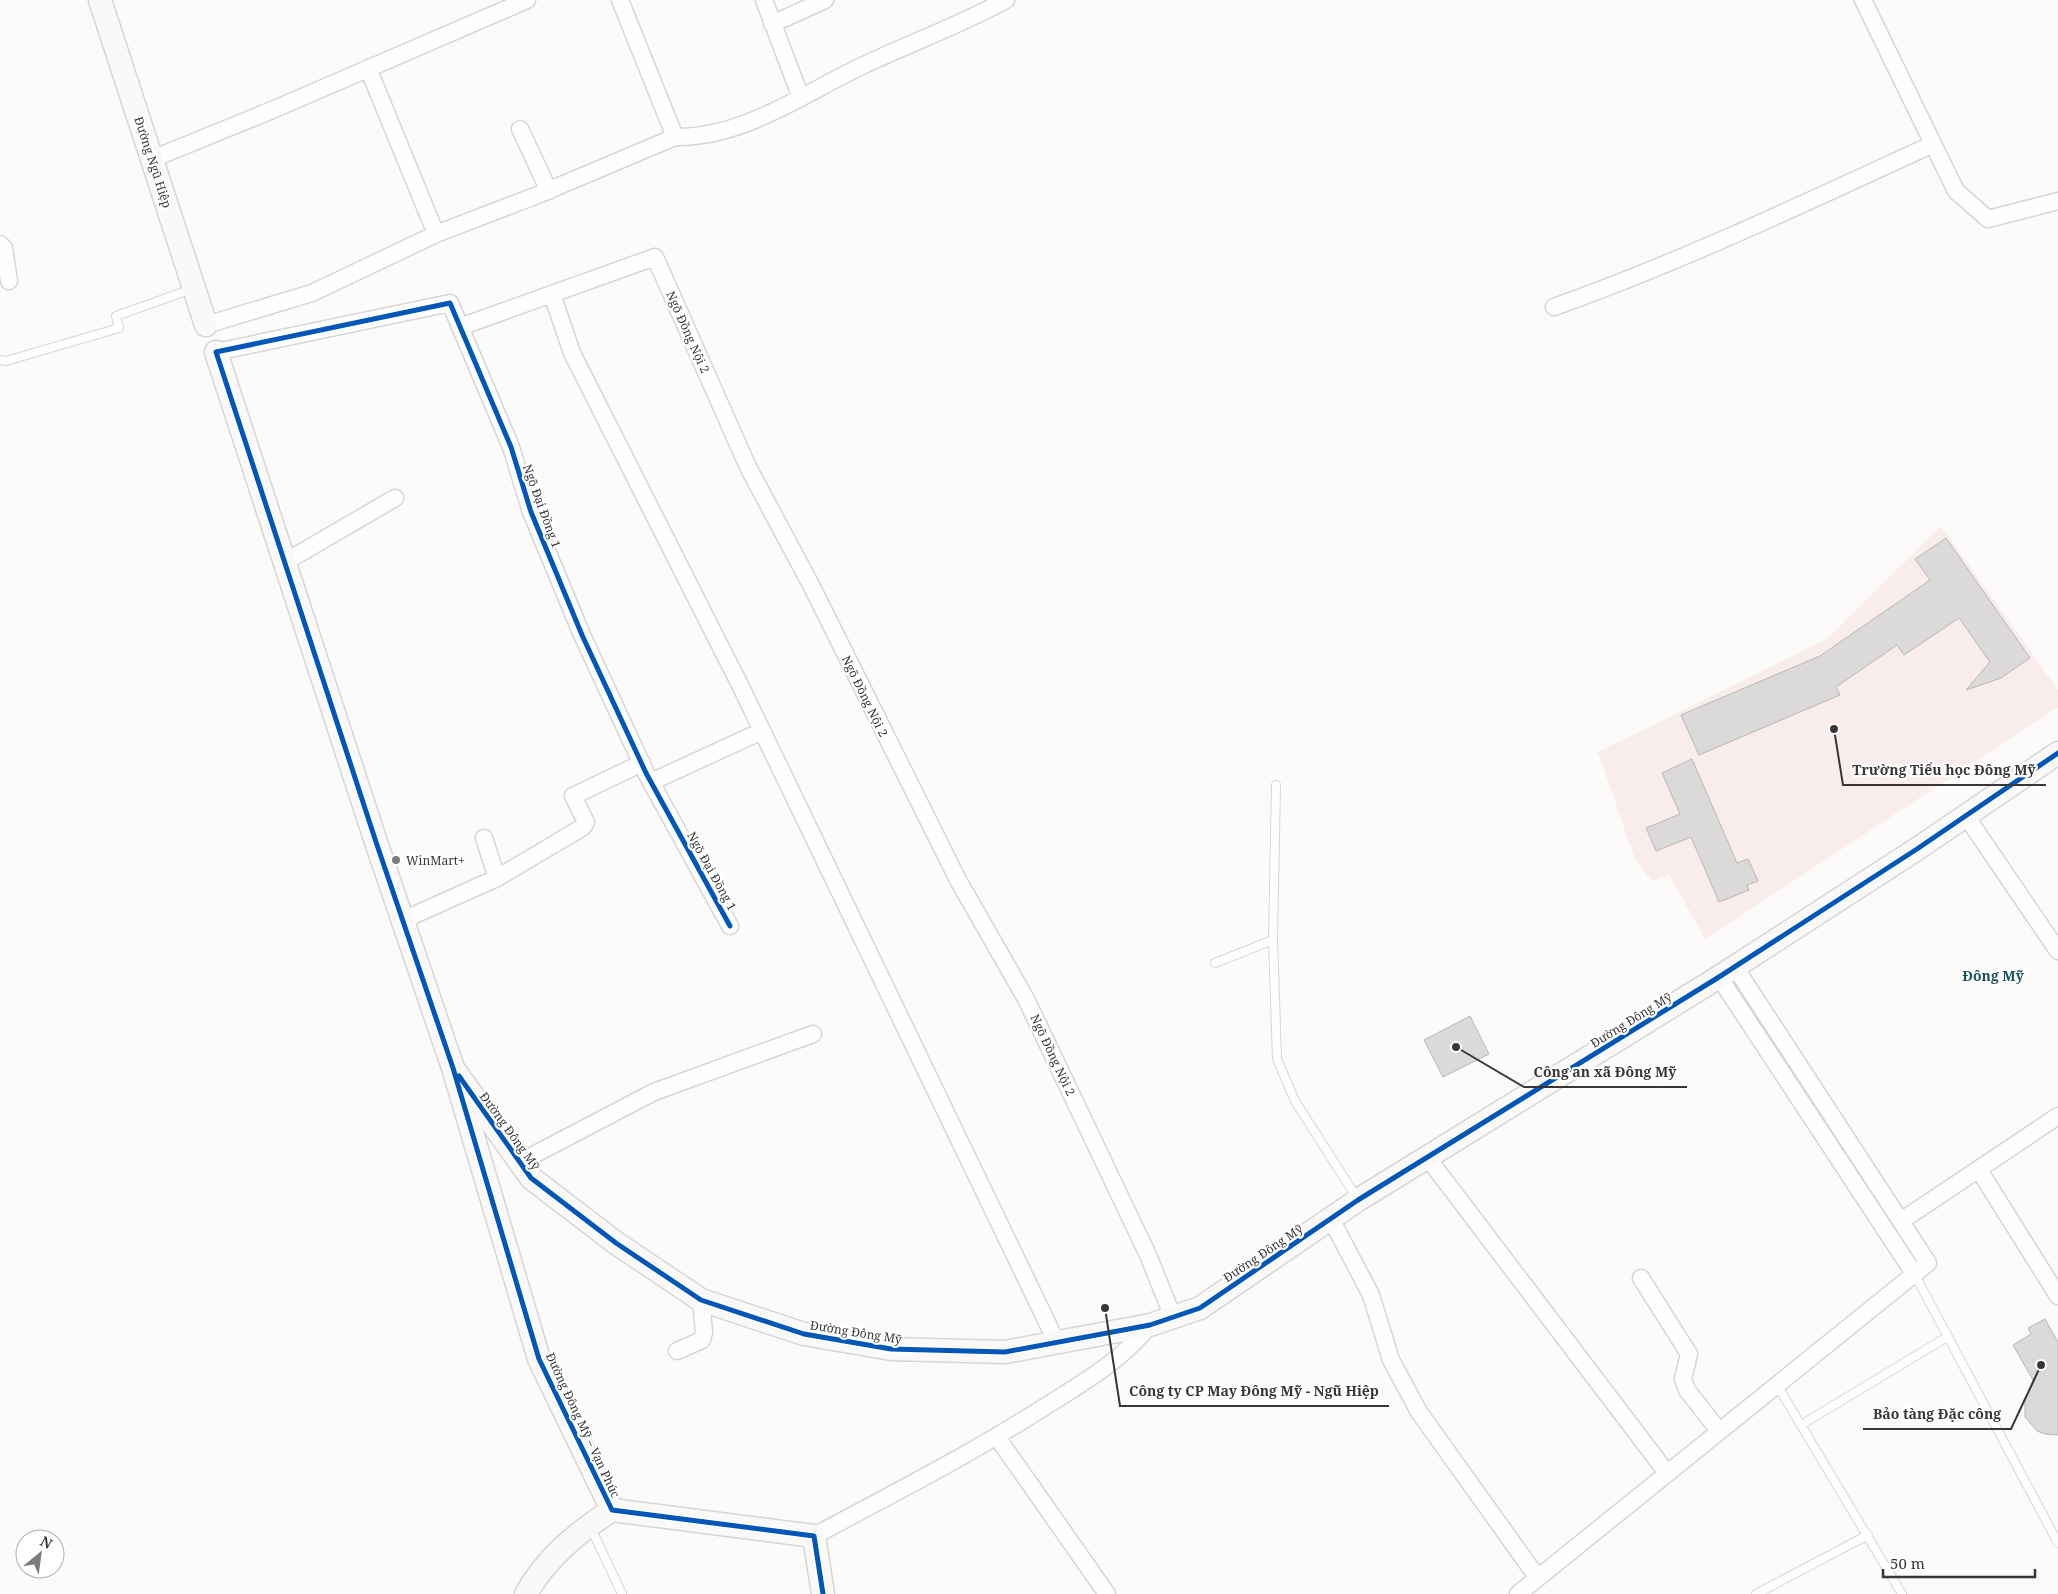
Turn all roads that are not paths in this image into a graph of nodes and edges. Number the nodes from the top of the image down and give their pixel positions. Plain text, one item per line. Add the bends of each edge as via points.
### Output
1 (100, 0) edge
2 (527, 0) edge
3 (620, 0) edge
4 (764, 0) edge
5 (825, 0) edge
6 (1006, 0) edge
7 (1863, 0) edge
8 (772, 24) junction
9 (368, 68) junction
10 (801, 98) junction
11 (520, 128) dead end
12 (675, 138) junction
13 (1931, 145) junction
14 (152, 159) junction
15 (549, 191) junction
16 (2058, 201) edge
17 (436, 234) junction
18 (0, 244) edge
19 (9, 281) dead end
20 (194, 289) junction
21 (552, 294) junction
22 (1554, 307) dead end
23 (206, 325) joint
24 (460, 327) junction
25 (216, 352) joint
26 (0, 360) edge
27 (395, 498) dead end
28 (285, 562) junction
29 (762, 731) junction
30 (2058, 753) edge
31 (642, 763) junction
32 (651, 782) junction
33 (1276, 786) dead end
34 (1966, 816) junction
35 (484, 838) dead end
36 (497, 878) junction
37 (403, 920) junction
38 (730, 926) dead end
39 (1273, 940) junction
40 (2058, 951) edge
41 (1216, 963) dead end
42 (1727, 972) junction
43 (813, 1034) dead end
44 (453, 1068) junction
45 (2058, 1116) edge
46 (1427, 1157) junction
47 (520, 1162) junction
48 (1980, 1170) junction
49 (1358, 1200) junction
50 (1331, 1219) junction
51 (1901, 1221) junction
52 (1915, 1275) junction
53 (1641, 1278) dead end
54 (2058, 1296) edge
55 (701, 1300) junction
56 (1173, 1317) junction
57 (1150, 1325) junction
58 (1946, 1337) junction
59 (1056, 1343) junction
60 (677, 1351) dead end
61 (1777, 1385) junction
62 (1800, 1425) junction
63 (1719, 1431) junction
64 (997, 1437) junction
65 (1668, 1473) junction
66 (612, 1510) junction
67 (590, 1524) junction
68 (1868, 1535) junction
69 (814, 1536) junction
70 (2058, 1543) edge
71 (1537, 1577) junction
72 (526, 1594) edge
73 (622, 1594) edge
74 (823, 1594) edge
75 (1107, 1594) edge
76 (1518, 1594) edge
77 (1756, 1594) edge
78 (1902, 1594) edge

1 - 14 street, Đường Ngũ Hiệp
2 - 9 street
3 - 12 street
4 - 8 street
5 - 8 street
6 - 10 street
7 - 13 street
8 - 10 street
9 - 14 street
9 - 17 street
10 - 12 street via 718,134
11 - 15 street
12 - 15 street
13 - 16 street via 1956,191 1988,219
13 - 22 street via 1613,286
14 - 20 street, Đường Ngũ Hiệp
15 - 17 street
17 - 23 street via 312,293
18 - 19 street via 4,248
20 - 23 street, Đường Ngũ Hiệp
20 - 26 lane via 116,316 119,328 6,361
21 - 24 street, Ngõ Đồng Nội 2
21 - 29 street via 572,353
21 - 56 street, Ngõ Đồng Nội 2 via 655,257 748,467 958,880 1026,999 1148,1255
24 - 25 street, Ngõ Đại Đồng 1 via 450,303
24 - 31 street, Ngõ Đại Đồng 1 via 510,447 538,530 582,635
25 - 28 street
27 - 28 street
28 - 37 street
29 - 32 street
29 - 59 street
30 - 34 street, Đường Đông Mỹ
31 - 32 street, Ngõ Đại Đồng 1
31 - 36 street via 573,796 585,817 583,827
32 - 38 street, Ngõ Đại Đồng 1
33 - 39 lane
34 - 40 street
34 - 42 street, Đường Đông Mỹ
35 - 36 street
36 - 37 street
37 - 44 street
39 - 41 lane
39 - 49 lane via 1277,1059 1295,1101
42 - 46 street, Đường Đông Mỹ
42 - 51 street
42 - 52 street
43 - 47 street via 654,1092
44 - 47 street, Đường Đông Mỹ
44 - 66 street, Đường Đông Mỹ – Vạn Phúc via 539,1359
45 - 48 street
46 - 49 street, Đường Đông Mỹ
46 - 65 street
47 - 55 street, Đường Đông Mỹ via 539,1184 616,1243
48 - 51 street
48 - 54 street
49 - 50 street, Đường Đông Mỹ
50 - 56 street, Đường Đông Mỹ via 1200,1308
50 - 71 street via 1371,1295 1391,1360 1414,1404
51 - 52 street via 1928,1263
52 - 58 lane
52 - 61 street
53 - 63 street via 1689,1354 1683,1379 1687,1390
55 - 59 street, Đường Đông Mỹ via 804,1334 891,1349 1005,1352
55 - 60 street via 702,1340
56 - 57 street, Đường Đông Mỹ
57 - 59 street, Đường Đông Mỹ
57 - 64 street via 1109,1366
58 - 62 lane
58 - 70 lane
61 - 62 lane
61 - 63 street
62 - 68 lane
63 - 65 street
64 - 69 street
64 - 75 street
65 - 71 street
66 - 67 street
66 - 69 street, Đường Đông Mỹ – Vạn Phúc
67 - 72 street via 538,1573
67 - 73 lane
68 - 77 lane
68 - 78 lane
69 - 74 street
71 - 76 street

